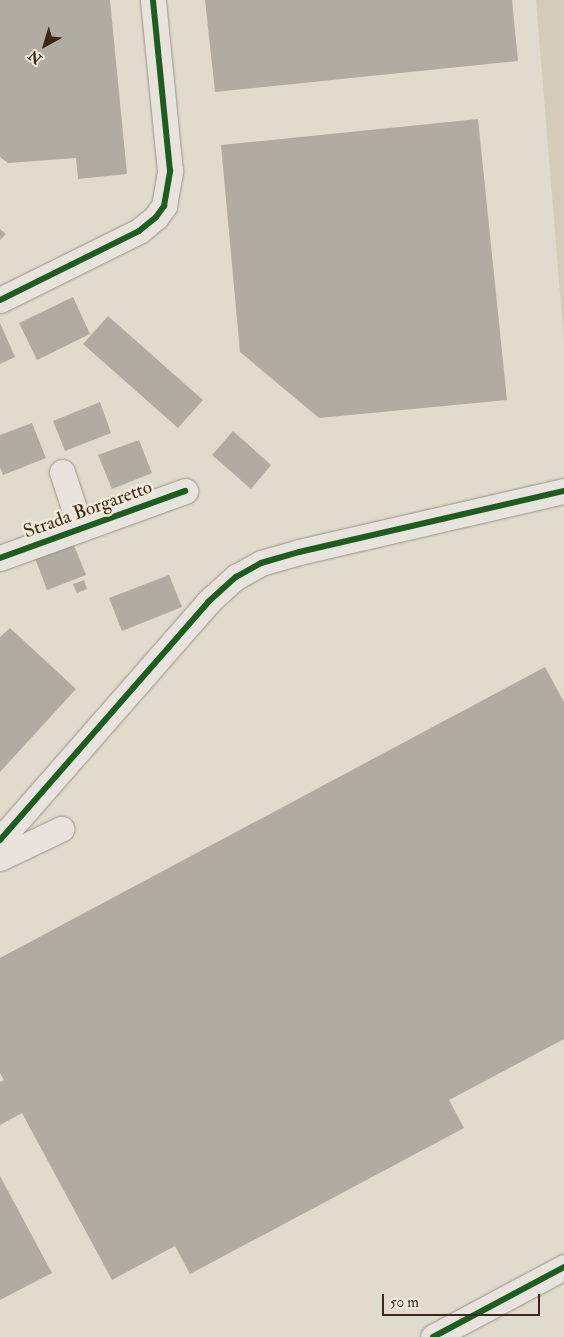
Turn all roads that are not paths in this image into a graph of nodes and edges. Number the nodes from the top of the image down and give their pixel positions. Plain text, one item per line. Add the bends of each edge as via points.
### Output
1 (153, 0) edge
2 (0, 300) edge
3 (62, 472) dead end
4 (185, 491) dead end
5 (564, 491) edge
6 (81, 529) junction
7 (0, 558) edge
8 (61, 829) dead end
9 (0, 840) edge
10 (0, 858) edge
11 (564, 1267) edge
12 (433, 1337) edge

1 - 2 street via 170,171 164,206 139,231
3 - 6 street, Strada Borgaretto
4 - 6 street, Strada Borgaretto
5 - 9 street via 299,552 261,563 236,577 202,609
6 - 7 street, Strada Borgaretto
8 - 10 street
11 - 12 street

